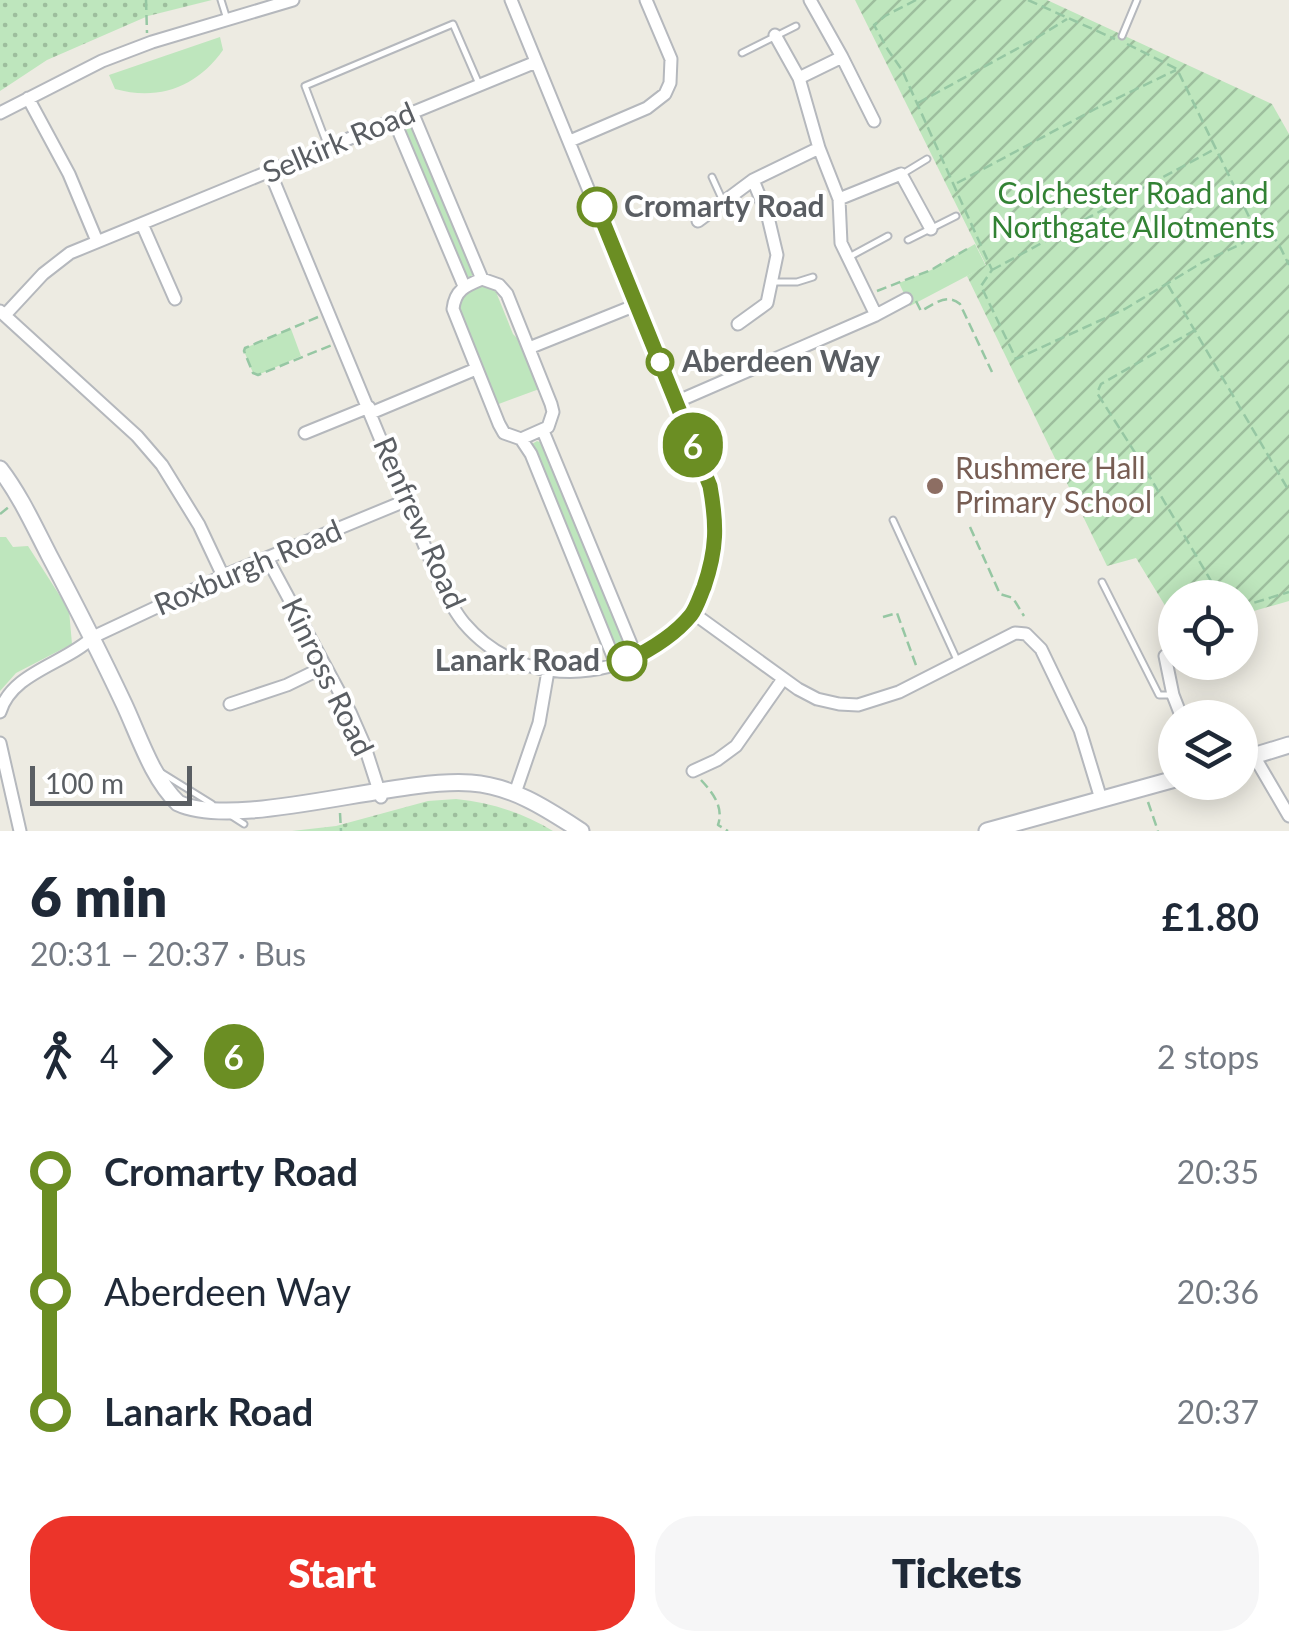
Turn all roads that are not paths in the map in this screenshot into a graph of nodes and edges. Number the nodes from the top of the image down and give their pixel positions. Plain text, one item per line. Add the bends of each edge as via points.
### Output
1 (221, 0) edge
2 (292, 0) edge
3 (511, 0) edge
4 (646, 0) edge
5 (810, 0) edge
6 (1136, 0) edge
7 (227, 20) junction
8 (796, 26) dead end
9 (775, 36) junction
10 (1122, 36) dead end
11 (742, 53) dead end
12 (842, 57) junction
13 (536, 62) junction
14 (799, 78) junction
15 (479, 85) junction
16 (28, 98) junction
17 (412, 112) junction
18 (0, 113) edge
19 (394, 120) junction
20 (874, 122) dead end
21 (570, 141) junction
22 (328, 147) junction
23 (819, 148) junction
24 (927, 159) dead end
25 (270, 172) junction
26 (901, 174) junction
27 (712, 177) dead end
28 (753, 180) junction
29 (839, 199) junction
30 (724, 202) junction
31 (956, 216) dead end
32 (698, 221) dead end
33 (142, 224) junction
34 (931, 229) junction
35 (888, 236) dead end
36 (908, 240) dead end
37 (98, 241) junction
38 (848, 258) junction
39 (813, 278) dead end
40 (482, 279) junction
41 (772, 282) junction
42 (464, 286) junction
43 (175, 299) dead end
44 (906, 299) road end
45 (636, 306) junction
46 (2, 313) edge
47 (876, 315) junction
48 (738, 324) dead end
49 (529, 348) junction
50 (476, 369) junction
51 (676, 402) junction
52 (370, 410) junction
53 (310, 416) dead end
54 (543, 430) junction
55 (521, 440) junction
56 (0, 469) edge
57 (405, 501) junction
58 (893, 520) dead end
59 (267, 558) junction
60 (223, 576) junction
61 (1102, 582) dead end
62 (693, 613) junction
63 (92, 637) junction
64 (636, 656) junction
65 (958, 662) junction
66 (616, 664) junction
67 (324, 667) junction
68 (548, 671) junction
69 (783, 679) junction
70 (1170, 680) edge
71 (1173, 695) junction
72 (1175, 700) edge
73 (230, 704) dead end
74 (0, 712) edge
75 (0, 742) edge
76 (1289, 746) edge
77 (1258, 755) edge
78 (693, 771) road end
79 (1258, 773) edge
80 (1158, 783) edge
81 (516, 792) junction
82 (381, 797) junction
83 (1101, 799) junction
84 (1289, 816) edge
85 (20, 831) edge
86 (581, 831) edge
87 (988, 831) edge

1 - 7 lane
2 - 7 street
3 - 13 street, Renfrew Road
4 - 21 street via 671,59 665,94 648,108
5 - 12 street
6 - 10 lane
7 - 16 street via 102,61
8 - 9 lane
9 - 11 lane
9 - 14 street
12 - 14 street
12 - 20 street
13 - 15 street, Selkirk Road
13 - 21 street, Renfrew Road
14 - 23 street
15 - 17 street, Selkirk Road
15 - 22 lane via 453,24 305,86
16 - 18 street
16 - 37 street
17 - 19 street, Selkirk Road
17 - 40 street
19 - 22 street, Selkirk Road
19 - 42 street
21 - 45 street, Renfrew Road
22 - 25 street, Selkirk Road
23 - 28 street
23 - 29 street
24 - 26 lane
25 - 33 street, Selkirk Road
25 - 52 street, Renfrew Road
26 - 29 street
26 - 34 street
27 - 30 lane
28 - 30 street
28 - 41 street via 776,255
29 - 38 street
30 - 32 street
31 - 34 lane
33 - 37 street, Selkirk Road
33 - 43 street
34 - 36 lane
35 - 38 lane
37 - 46 street, Selkirk Road via 43,274
38 - 47 street
39 - 41 lane
40 - 42 street
40 - 49 street via 507,294
41 - 48 street via 767,303
42 - 50 street via 453,309
44 - 47 street
45 - 49 street
45 - 51 street, Renfrew Road
46 - 60 street via 162,464
47 - 51 street
49 - 54 street via 553,412
50 - 52 street
50 - 55 street via 504,433
51 - 62 street, Renfrew Road via 714,511 716,545
52 - 53 street, Renfrew Road via 310,432
52 - 57 street, Renfrew Road
54 - 55 street
54 - 64 street
55 - 66 street
56 - 63 street
57 - 59 street, Roxburgh Road
57 - 68 street, Renfrew Road via 440,584 466,625 510,658
58 - 65 lane
59 - 60 street, Roxburgh Road
59 - 67 street, Kinross Road
60 - 63 street, Roxburgh Road
61 - 71 lane via 1159,695
62 - 64 street, Renfrew Road
62 - 69 street
63 - 74 street, Roxburgh Road via 29,676 8,694
63 - 82 street via 155,769 186,810 211,822 244,824
64 - 66 street, Renfrew Road
65 - 69 street via 858,705 817,699
65 - 83 street via 1015,633 1031,637 1080,730
66 - 68 street, Renfrew Road
67 - 73 street
67 - 82 street, Kinross Road via 357,728
68 - 81 street
69 - 78 street via 736,746
70 - 71 street
71 - 72 street
75 - 85 street
76 - 77 street
79 - 84 street
80 - 83 street
81 - 82 street via 444,783
81 - 86 street
83 - 87 street

